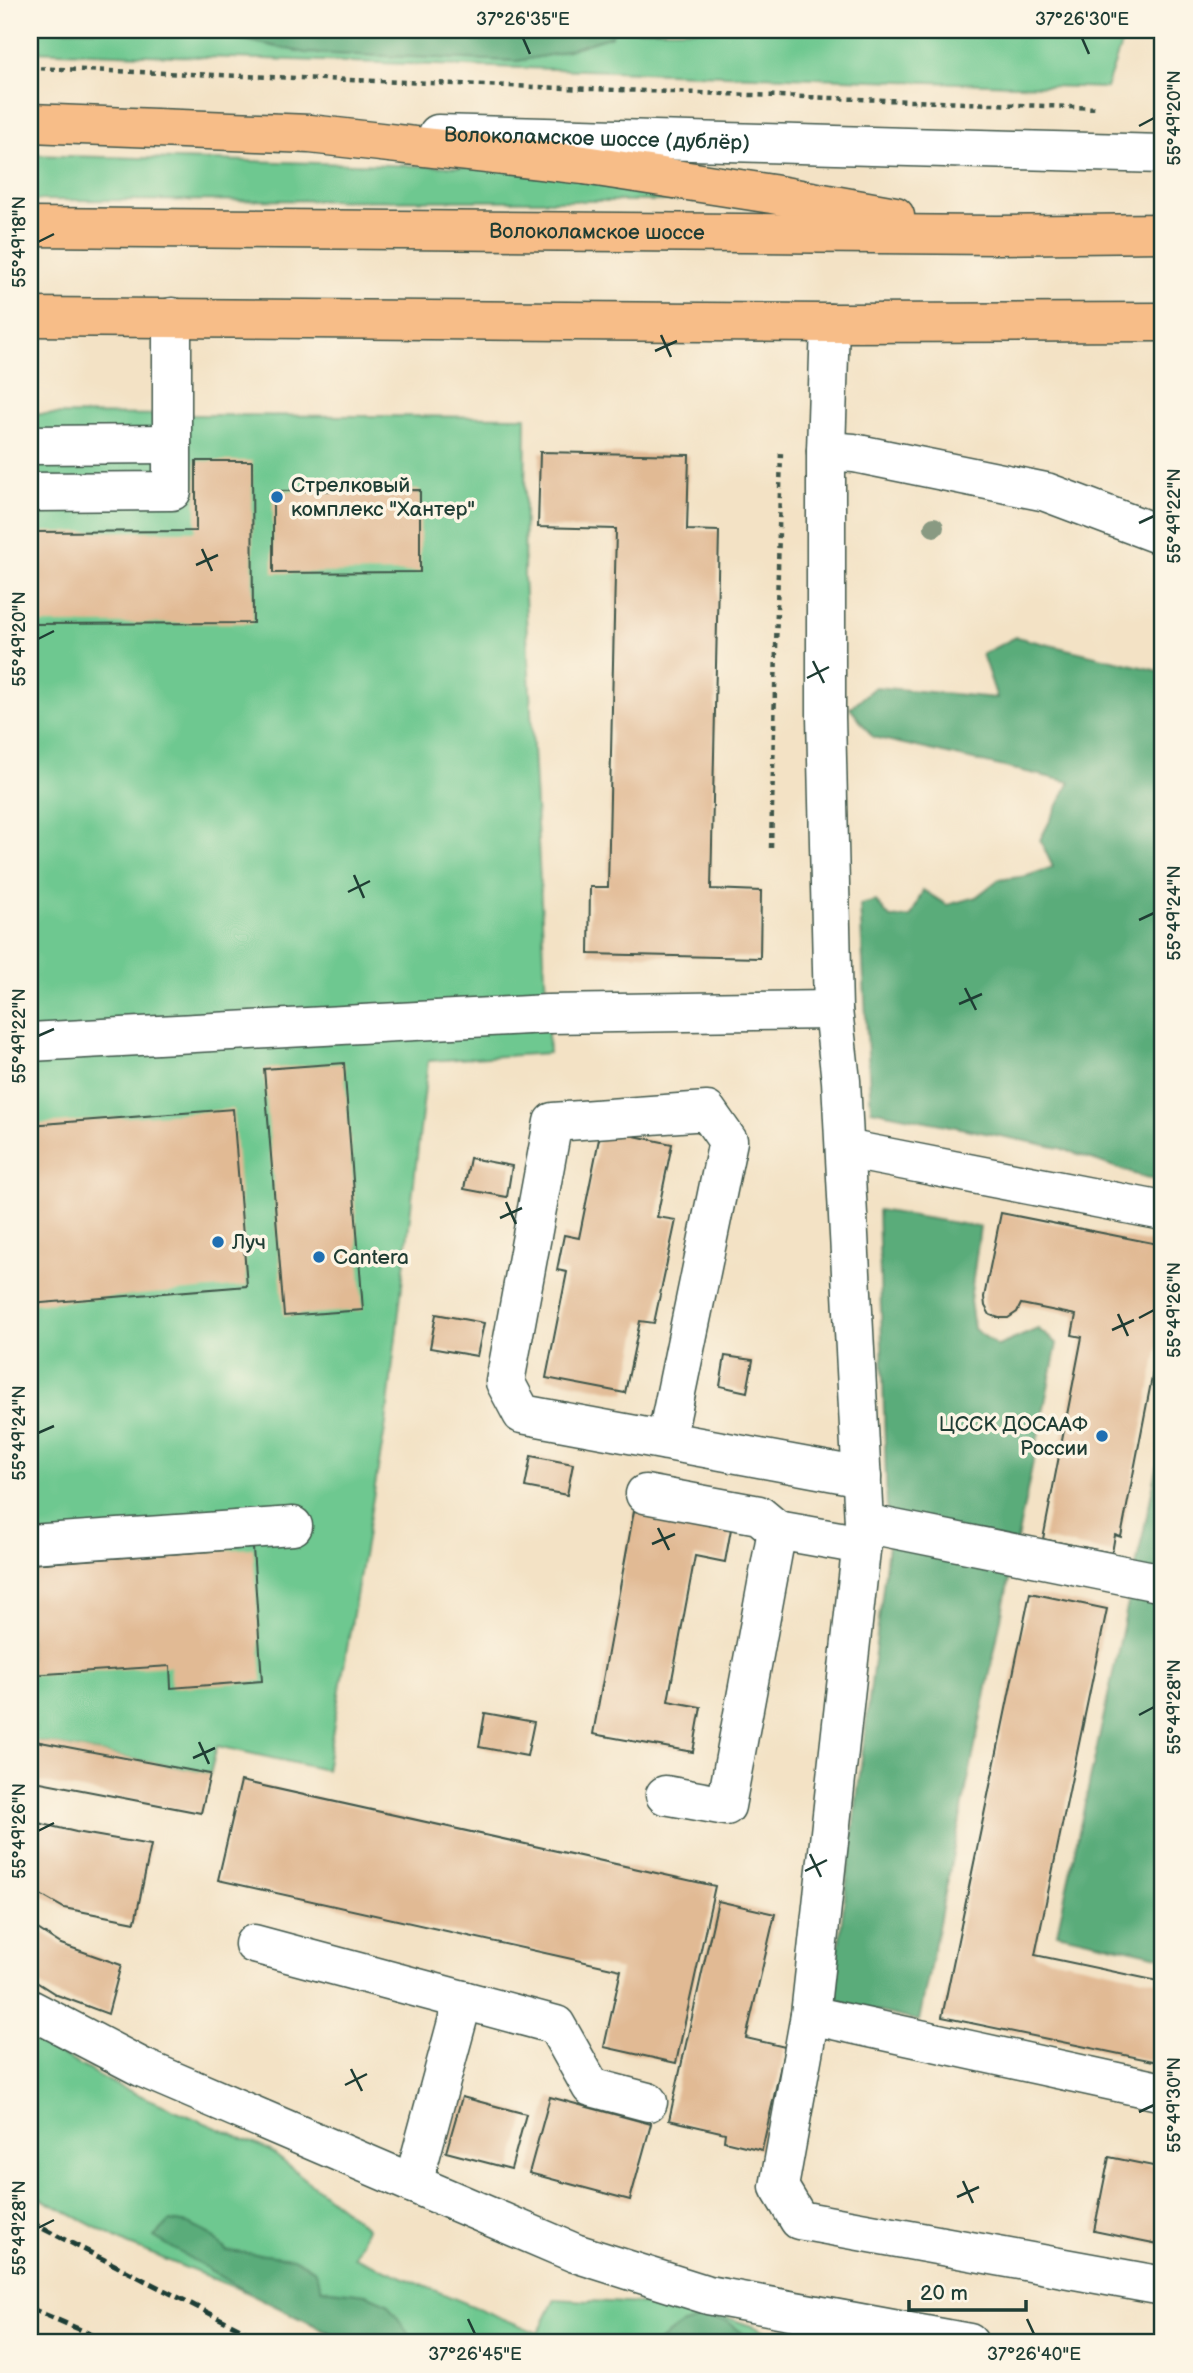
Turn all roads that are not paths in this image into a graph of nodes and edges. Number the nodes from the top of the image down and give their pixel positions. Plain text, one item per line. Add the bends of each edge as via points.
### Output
1 (30, 123) edge
2 (310, 134) junction
3 (1163, 154) edge
4 (30, 228) edge
5 (1163, 233) edge
6 (997, 235) junction
7 (30, 317) edge
8 (172, 317) junction
9 (1163, 322) edge
10 (830, 323) junction
11 (172, 444) junction
12 (30, 445) edge
13 (826, 452) junction
14 (31, 492) edge
15 (1163, 536) edge
16 (833, 1010) junction
17 (30, 1041) edge
18 (845, 1149) junction
19 (1163, 1211) edge
20 (666, 1441) junction
21 (862, 1477) junction
22 (645, 1494) dead end
23 (293, 1526) dead end
24 (777, 1530) junction
25 (863, 1534) junction
26 (30, 1544) edge
27 (1163, 1583) edge
28 (665, 1795) dead end
29 (254, 1944) dead end
30 (463, 2000) junction
31 (30, 2009) edge
32 (810, 2015) junction
33 (1163, 2092) edge
34 (648, 2102) dead end
35 (413, 2184) junction
36 (1163, 2286) edge
37 (969, 2343) edge

1 - 2 main road, Волоколамское шоссе (дублёр)
2 - 3 street, Волоколамское шоссе (дублёр) via 465,134
2 - 6 main road via 584,165
4 - 6 main road, Волоколамское шоссе
5 - 6 main road, Волоколамское шоссе
7 - 8 main road
8 - 10 main road
8 - 11 street
9 - 10 main road
10 - 13 street
11 - 12 street
11 - 14 street via 172,491
13 - 15 street via 854,453 1046,492
13 - 16 street
16 - 17 street via 547,1014
16 - 18 street
18 - 19 street
18 - 21 street
20 - 20 street via 522,1414 505,1382 553,1122 707,1111 728,1141
20 - 21 street
21 - 25 street
22 - 24 street via 759,1515
23 - 26 street
24 - 25 street
24 - 28 street via 726,1806
25 - 27 street
25 - 32 street
29 - 30 street
30 - 34 street via 556,2025 591,2087
30 - 35 street
31 - 35 street via 143,2068
32 - 33 street
32 - 36 street via 779,2187 799,2220
35 - 37 street via 575,2253 708,2295

